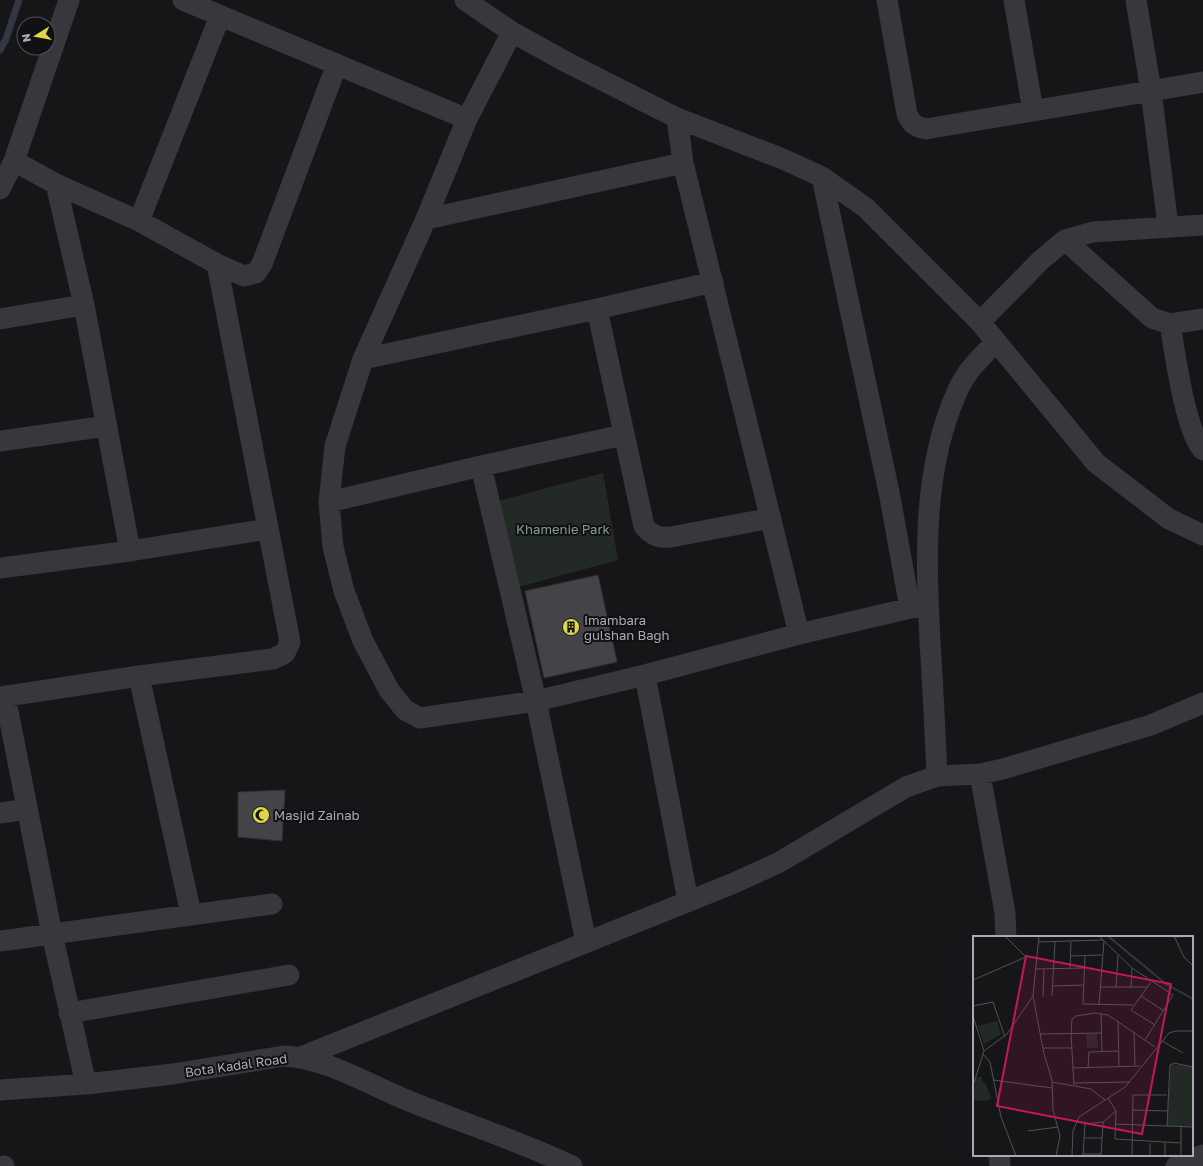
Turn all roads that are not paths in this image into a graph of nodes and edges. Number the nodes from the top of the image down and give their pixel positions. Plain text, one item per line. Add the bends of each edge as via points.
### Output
1 (69, 0) edge
2 (183, 0) edge
3 (466, 0) edge
4 (887, 0) edge
5 (1014, 0) edge
6 (1136, 0) edge
7 (220, 16) junction
8 (512, 32) junction
9 (337, 64) junction
10 (1203, 82) edge
11 (1151, 91) junction
12 (1033, 111) junction
13 (467, 118) junction
14 (677, 118) junction
15 (14, 161) junction
16 (683, 163) junction
17 (822, 177) junction
18 (56, 184) junction
19 (0, 189) edge
20 (426, 219) junction
21 (139, 221) junction
22 (1203, 225) edge
23 (1168, 226) junction
24 (1065, 240) junction
25 (217, 264) junction
26 (713, 282) junction
27 (84, 305) junction
28 (597, 309) junction
29 (0, 319) edge
30 (1203, 319) edge
31 (980, 322) junction
32 (1170, 324) junction
33 (996, 342) junction
34 (363, 359) junction
35 (107, 426) junction
36 (623, 435) junction
37 (0, 441) edge
38 (1203, 450) edge
39 (480, 466) junction
40 (329, 502) junction
41 (771, 518) junction
42 (268, 529) junction
43 (1203, 535) edge
44 (130, 551) junction
45 (0, 568) edge
46 (919, 606) junction
47 (799, 634) junction
48 (645, 675) junction
49 (139, 676) junction
50 (2, 696) edge
51 (536, 701) junction
52 (1203, 703) edge
53 (980, 774) junction
54 (937, 776) junction
55 (27, 809) junction
56 (0, 814) edge
57 (688, 901) junction
58 (272, 904) dead end
59 (191, 914) junction
60 (52, 934) junction
61 (1006, 936) edge
62 (0, 941) edge
63 (586, 942) junction
64 (289, 975) dead end
65 (69, 1013) junction
66 (300, 1057) junction
67 (86, 1084) junction
68 (0, 1090) edge
69 (1203, 1155) edge
70 (999, 1156) edge
71 (572, 1166) edge
72 (1000, 1166) edge
73 (1176, 1166) edge

1 - 15 street
2 - 7 street
3 - 8 street
4 - 12 street via 907,114 917,127 926,129
5 - 12 street
6 - 11 street
7 - 9 street
7 - 21 street
8 - 13 street
8 - 14 street
9 - 13 street
9 - 25 street via 262,264 256,273 244,276
10 - 11 street
11 - 12 street
11 - 23 street
13 - 20 street
14 - 16 street
14 - 17 street
15 - 18 street
15 - 19 street
16 - 20 street
16 - 26 street
17 - 31 street via 866,208
17 - 46 street via 890,497
18 - 21 street
18 - 27 street
20 - 34 street
21 - 25 street
22 - 23 street
23 - 24 street via 1093,232
24 - 31 street via 1031,270
24 - 32 street via 1152,318
25 - 42 street
26 - 28 street
26 - 41 street
27 - 29 street
27 - 35 street
28 - 34 street
28 - 36 street
30 - 32 street
31 - 33 street
32 - 38 street via 1181,388 1192,430
33 - 43 street via 1096,463 1169,519
33 - 46 street via 974,364 957,391 933,467
34 - 40 street via 335,446
35 - 37 street
35 - 44 street
36 - 39 street
36 - 41 street via 644,526 650,534 671,537
39 - 40 street
39 - 51 street
40 - 51 street via 333,547 344,591 364,641 389,690 405,710 420,718
41 - 47 street
42 - 44 street
42 - 49 street via 290,642 285,653 273,659
44 - 45 street
46 - 47 street
46 - 54 street
47 - 48 street
48 - 51 street
48 - 57 street
49 - 50 street
49 - 59 street
50 - 55 street
51 - 63 street
52 - 53 street via 1152,725
53 - 54 street
53 - 61 street via 1005,913
54 - 57 street via 906,787 778,863 734,884
55 - 56 street
55 - 60 street
57 - 63 street
58 - 59 street
59 - 60 street
60 - 62 street
60 - 65 street
63 - 66 street
64 - 65 street
65 - 67 street
66 - 67 street, Bota Kadal Road via 284,1056 173,1074
66 - 71 street, Bota Kadal Road via 328,1065 409,1101
67 - 68 street, Bota Kadal Road
69 - 73 street
70 - 72 street

